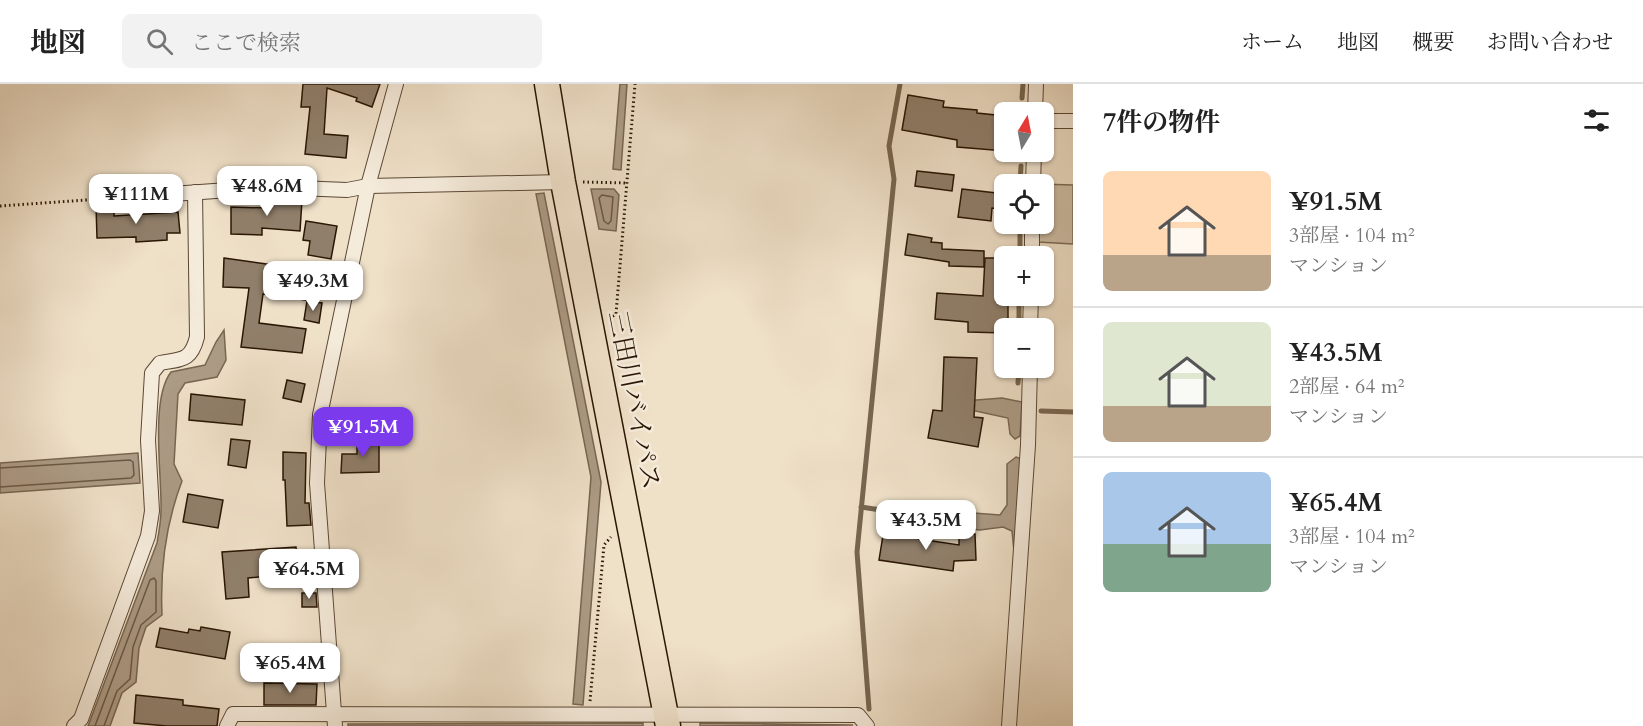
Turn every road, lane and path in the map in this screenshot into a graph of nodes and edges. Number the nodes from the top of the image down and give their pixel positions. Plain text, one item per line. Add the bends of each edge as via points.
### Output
1 (396, 84) edge
2 (547, 84) edge
3 (635, 84) edge
4 (1036, 84) edge
5 (1035, 102) edge
6 (1054, 121) edge
7 (1073, 121) edge
8 (563, 182) junction
9 (628, 183) junction
10 (368, 186) junction
11 (195, 192) junction
12 (129, 197) joint
13 (0, 206) edge
14 (592, 330) junction
15 (1030, 378) edge
16 (629, 516) junction
17 (589, 714) junction
18 (335, 720) edge
19 (667, 720) edge
20 (74, 726) edge
21 (227, 726) edge
22 (867, 726) edge
23 (1009, 726) edge

1 - 10 street
2 - 8 highway, 三田川バイパス
3 - 9 path
4 - 5 street
6 - 7 street
8 - 9 path
8 - 10 street
8 - 14 highway, 三田川バイパス
9 - 14 path via 616,314
10 - 11 street via 347,190 272,187
10 - 18 street via 320,415 318,483
11 - 12 street
11 - 20 street via 197,337 194,350 186,358 160,363 152,373 148,440 152,511 148,536 81,719
12 - 13 path
14 - 16 highway, 三田川バイパス
15 - 23 street
16 - 17 path via 604,545
16 - 19 highway, 三田川バイパス
17 - 18 street
17 - 19 street
18 - 21 street via 232,714
19 - 22 street via 858,715

